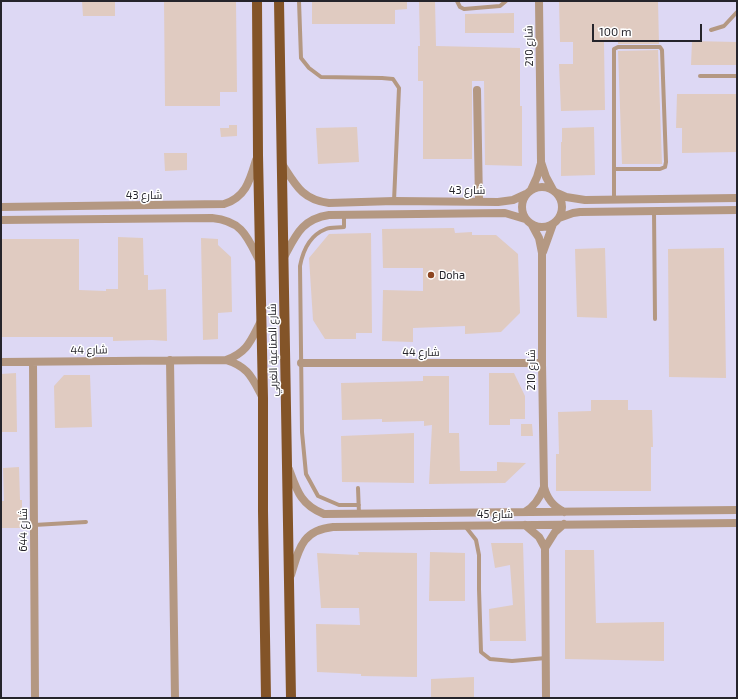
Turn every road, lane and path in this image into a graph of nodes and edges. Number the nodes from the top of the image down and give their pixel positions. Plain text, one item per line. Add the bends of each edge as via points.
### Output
1 (257, 1) edge
2 (298, 1) edge
3 (457, 1) edge
4 (506, 1) edge
5 (539, 1) edge
6 (279, 2) edge
7 (737, 12) edge
8 (711, 30) dead end
9 (700, 76) dead end
10 (737, 76) edge
11 (477, 90) dead end
12 (258, 155) junction
13 (541, 162) junction
14 (282, 163) junction
15 (615, 169) junction
16 (529, 192) junction
17 (555, 192) junction
18 (737, 198) edge
19 (614, 200) junction
20 (394, 201) junction
21 (478, 202) junction
22 (1, 207) edge
23 (737, 210) edge
24 (654, 211) junction
25 (344, 215) junction
26 (559, 218) junction
27 (526, 219) junction
28 (1, 220) edge
29 (553, 224) junction
30 (532, 225) junction
31 (542, 253) junction
32 (284, 257) junction
33 (260, 262) junction
34 (262, 319) junction
35 (655, 319) dead end
36 (170, 360) junction
37 (226, 360) junction
38 (1, 362) edge
39 (33, 362) junction
40 (301, 363) junction
41 (542, 363) junction
42 (263, 398) junction
43 (287, 464) junction
44 (544, 487) junction
45 (358, 488) dead end
46 (359, 505) junction
47 (737, 510) edge
48 (525, 512) junction
49 (564, 512) junction
50 (359, 514) junction
51 (86, 522) dead end
52 (737, 523) edge
53 (564, 524) junction
54 (34, 525) junction
55 (524, 525) junction
56 (465, 526) junction
57 (545, 548) junction
58 (289, 584) junction
59 (546, 658) junction
60 (36, 698) edge
61 (175, 698) edge
62 (266, 698) edge
63 (291, 698) edge
64 (546, 698) edge

1 - 12 main road, شارع الصناعية الغربي
2 - 20 lane via 302,58 309,68 321,77 393,79 399,88
3 - 4 lane via 464,9 500,6
5 - 13 street, شارع 210
6 - 14 main road, شارع الصناعية الغربي
7 - 8 lane via 724,26
9 - 10 lane
11 - 21 street
12 - 22 street, شارع 43 via 243,192 231,202 224,204
12 - 33 main road, شارع الصناعية الغربي
13 - 16 street, شارع 210
13 - 17 street, شارع 210
14 - 20 street, شارع 43 via 298,188 316,200 329,203
14 - 32 main road, شارع الصناعية الغربي
15 - 15 lane via 614,49 660,47 665,167
15 - 19 lane
16 - 17 street via 540,187
16 - 21 street, شارع 43 via 506,201
16 - 27 street via 522,204
17 - 19 street via 585,200
17 - 26 street via 562,205
18 - 19 street
20 - 21 street, شارع 43
23 - 24 street
24 - 26 street via 580,212
24 - 35 lane
25 - 27 street via 506,213
25 - 32 street via 319,217 310,221 297,234
25 - 40 lane via 344,227 326,229 311,238 302,255
26 - 29 street
27 - 30 street
28 - 33 street via 222,219 237,226 247,237
29 - 30 street via 541,227
29 - 31 street, شارع 210
30 - 31 street, شارع 210 via 539,238
31 - 41 street, شارع 210
32 - 43 main road, شارع الصناعية الغربي
33 - 34 main road, شارع الصناعية الغربي
34 - 37 street, شارع 44 via 248,347 242,353
34 - 42 main road, شارع الصناعية الغربي
36 - 37 street, شارع 44
36 - 39 street, شارع 44
36 - 61 street
37 - 42 street, شارع 44 via 242,366 248,372
38 - 39 street, شارع 44
39 - 54 street, شارع 644
40 - 41 street, شارع 44
40 - 46 lane via 302,432 306,474 318,496 339,505
41 - 44 street, شارع 210
42 - 62 main road, شارع الصناعية الغربي
43 - 50 street, شارع 45 via 300,497 311,508 324,514
43 - 58 main road, شارع الصناعية الغربي
44 - 48 street, شارع 210 via 535,504
44 - 49 street, شارع 210 via 549,499
45 - 46 lane
46 - 50 lane
47 - 49 street, شارع 45
48 - 49 street, شارع 45
48 - 50 street, شارع 45
51 - 54 lane
52 - 53 street, شارع 45
53 - 55 street, شارع 45
53 - 57 street via 551,537
54 - 60 street, شارع 644
55 - 56 street, شارع 45
55 - 57 street via 539,537
56 - 58 street, شارع 45 via 324,528 307,537 301,546
56 - 59 lane via 476,540 479,555 481,652 490,659 512,661
57 - 59 street
58 - 63 main road, شارع الصناعية الغربي
59 - 64 street

